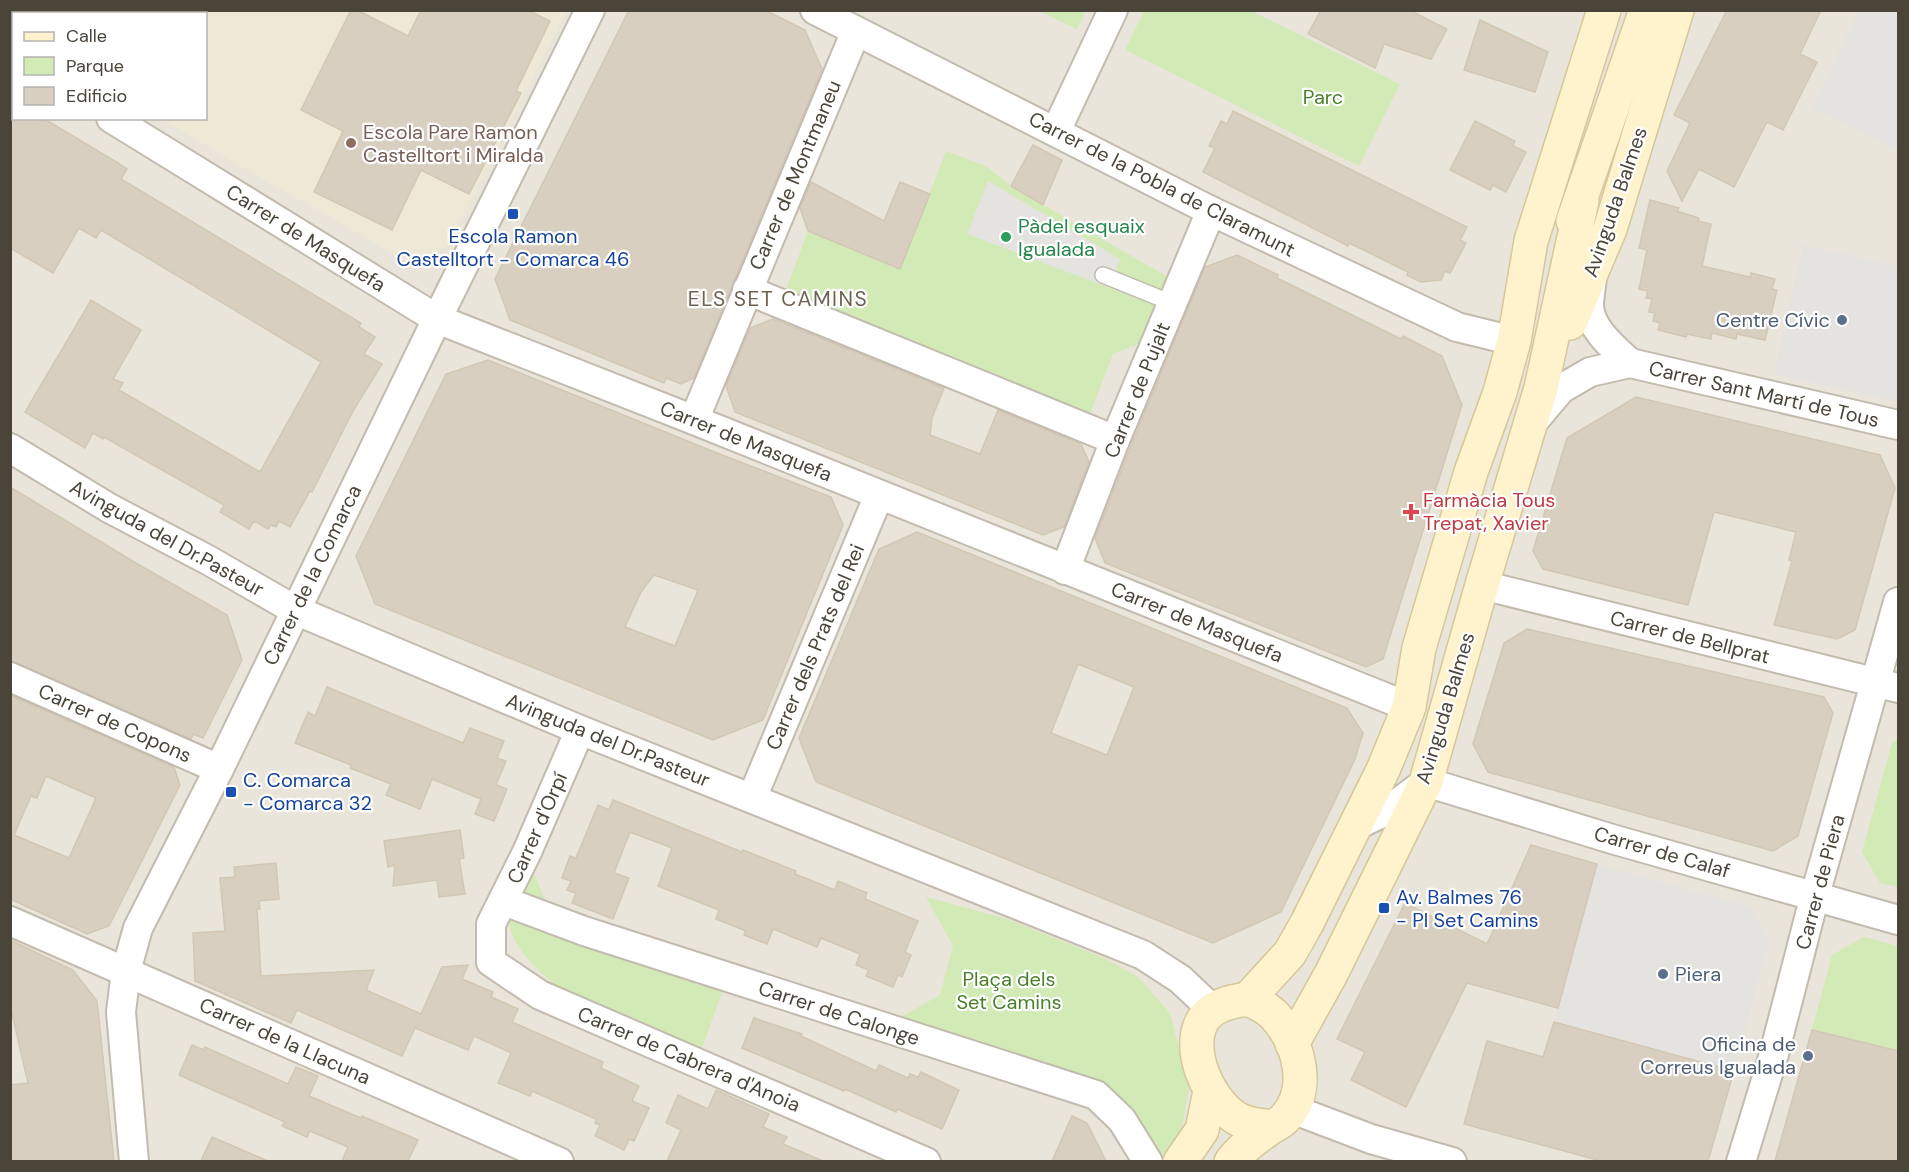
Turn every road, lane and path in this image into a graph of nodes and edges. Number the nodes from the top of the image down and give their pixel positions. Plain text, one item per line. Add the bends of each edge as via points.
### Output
1 (590, 10) edge
2 (815, 10) edge
3 (1113, 10) edge
4 (1604, 10) edge
5 (1646, 10) edge
6 (1677, 10) edge
7 (856, 31) junction
8 (114, 120) edge
9 (1056, 131) junction
10 (1582, 201) junction
11 (1211, 211) junction
12 (1593, 272) junction
13 (1103, 275) dead end
14 (747, 290) junction
15 (1172, 303) junction
16 (437, 319) junction
17 (1514, 341) junction
18 (1630, 363) junction
19 (1541, 388) junction
20 (1500, 392) junction
21 (694, 420) junction
22 (1899, 425) edge
23 (1528, 428) junction
24 (1115, 440) junction
25 (10, 448) edge
26 (879, 495) junction
27 (1065, 570) junction
28 (1482, 585) junction
29 (1899, 602) edge
30 (296, 610) junction
31 (10, 677) edge
32 (1887, 686) edge
33 (1409, 707) junction
34 (580, 730) junction
35 (219, 769) junction
36 (1425, 782) junction
37 (752, 798) junction
38 (1355, 826) junction
39 (1815, 895) junction
40 (497, 913) junction
41 (1899, 920) edge
42 (10, 921) edge
43 (126, 971) junction
44 (1248, 999) junction
45 (1213, 1010) junction
46 (1292, 1044) junction
47 (1210, 1091) junction
48 (1282, 1118) junction
49 (134, 1161) edge
50 (559, 1161) edge
51 (926, 1161) edge
52 (1148, 1161) edge
53 (1180, 1161) edge
54 (1231, 1161) edge
55 (1452, 1161) edge
56 (1741, 1161) edge

1 - 16 street, Carrer de la Comarca
2 - 7 street, Carrer de la Pobla de Claramunt
3 - 9 street
4 - 17 street, Avinguda Balmes via 1531,242
5 - 10 street
6 - 12 street, Avinguda Balmes via 1610,229
7 - 9 street, Carrer de la Pobla de Claramunt
7 - 14 street, Carrer de Montmaneu
8 - 16 street, Carrer de Masquefa
9 - 11 street, Carrer de la Pobla de Claramunt
10 - 19 street, Avinguda Balmes
10 - 20 street, Avinguda Balmes
11 - 15 street, Carrer de Pujalt
11 - 17 street, Carrer de la Pobla de Claramunt via 1457,327
12 - 18 street via 1589,309 1596,326
12 - 19 street, Avinguda Balmes
13 - 15 lane
14 - 21 street, Carrer de Montmaneu
14 - 24 street
15 - 24 street, Carrer de Pujalt
16 - 21 street, Carrer de Masquefa
16 - 30 street, Carrer de la Comarca
17 - 20 street, Avinguda Balmes
18 - 22 street, Carrer Sant Martí de Tous
18 - 23 street via 1590,372 1561,389
19 - 23 street, Avinguda Balmes
20 - 33 street, Avinguda Balmes via 1471,472 1423,637
21 - 26 street, Carrer de Masquefa
23 - 28 street, Avinguda Balmes
24 - 27 street, Carrer de Pujalt
25 - 30 street, Avinguda del Dr.Pasteur via 109,508
26 - 27 street, Carrer de Masquefa
26 - 37 street, Carrer dels Prats del Rei
27 - 33 street, Carrer de Masquefa
28 - 32 street, Carrer de Bellprat
28 - 36 street, Avinguda Balmes
29 - 32 street, Carrer de Piera
30 - 34 street, Avinguda del Dr.Pasteur
30 - 35 street, Carrer de la Comarca
31 - 35 street, Carrer de Copons
32 - 39 street, Carrer de Piera
33 - 38 street, Avinguda Balmes
34 - 37 street, Avinguda del Dr.Pasteur
34 - 40 street, Carrer d'Orpí
35 - 43 street, Carrer de la Comarca via 138,928
36 - 38 street via 1390,809
36 - 39 street, Carrer de Calaf
36 - 46 street, Avinguda Balmes
37 - 45 street, Avinguda del Dr.Pasteur via 1143,955 1180,979
38 - 44 street, Avinguda Balmes via 1290,953
39 - 41 street, Carrer de Calaf
39 - 56 street, Carrer de Piera via 1774,1054
40 - 51 street, Carrer de Cabrera d'Anoia via 491,962 540,995
40 - 52 street, Carrer de Calonge via 584,931 1096,1095 1122,1120
42 - 43 street, Carrer de la Llacuna
43 - 49 street, Carrer de la Comarca via 120,1012
43 - 50 street, Carrer de la Llacuna
44 - 45 street via 1225,1003
44 - 46 street via 1274,1015
45 - 47 street via 1197,1032 1196,1049
46 - 48 street via 1301,1083 1298,1097
47 - 48 street via 1235,1118 1251,1125
47 - 53 street via 1202,1130
48 - 54 street
48 - 55 street

